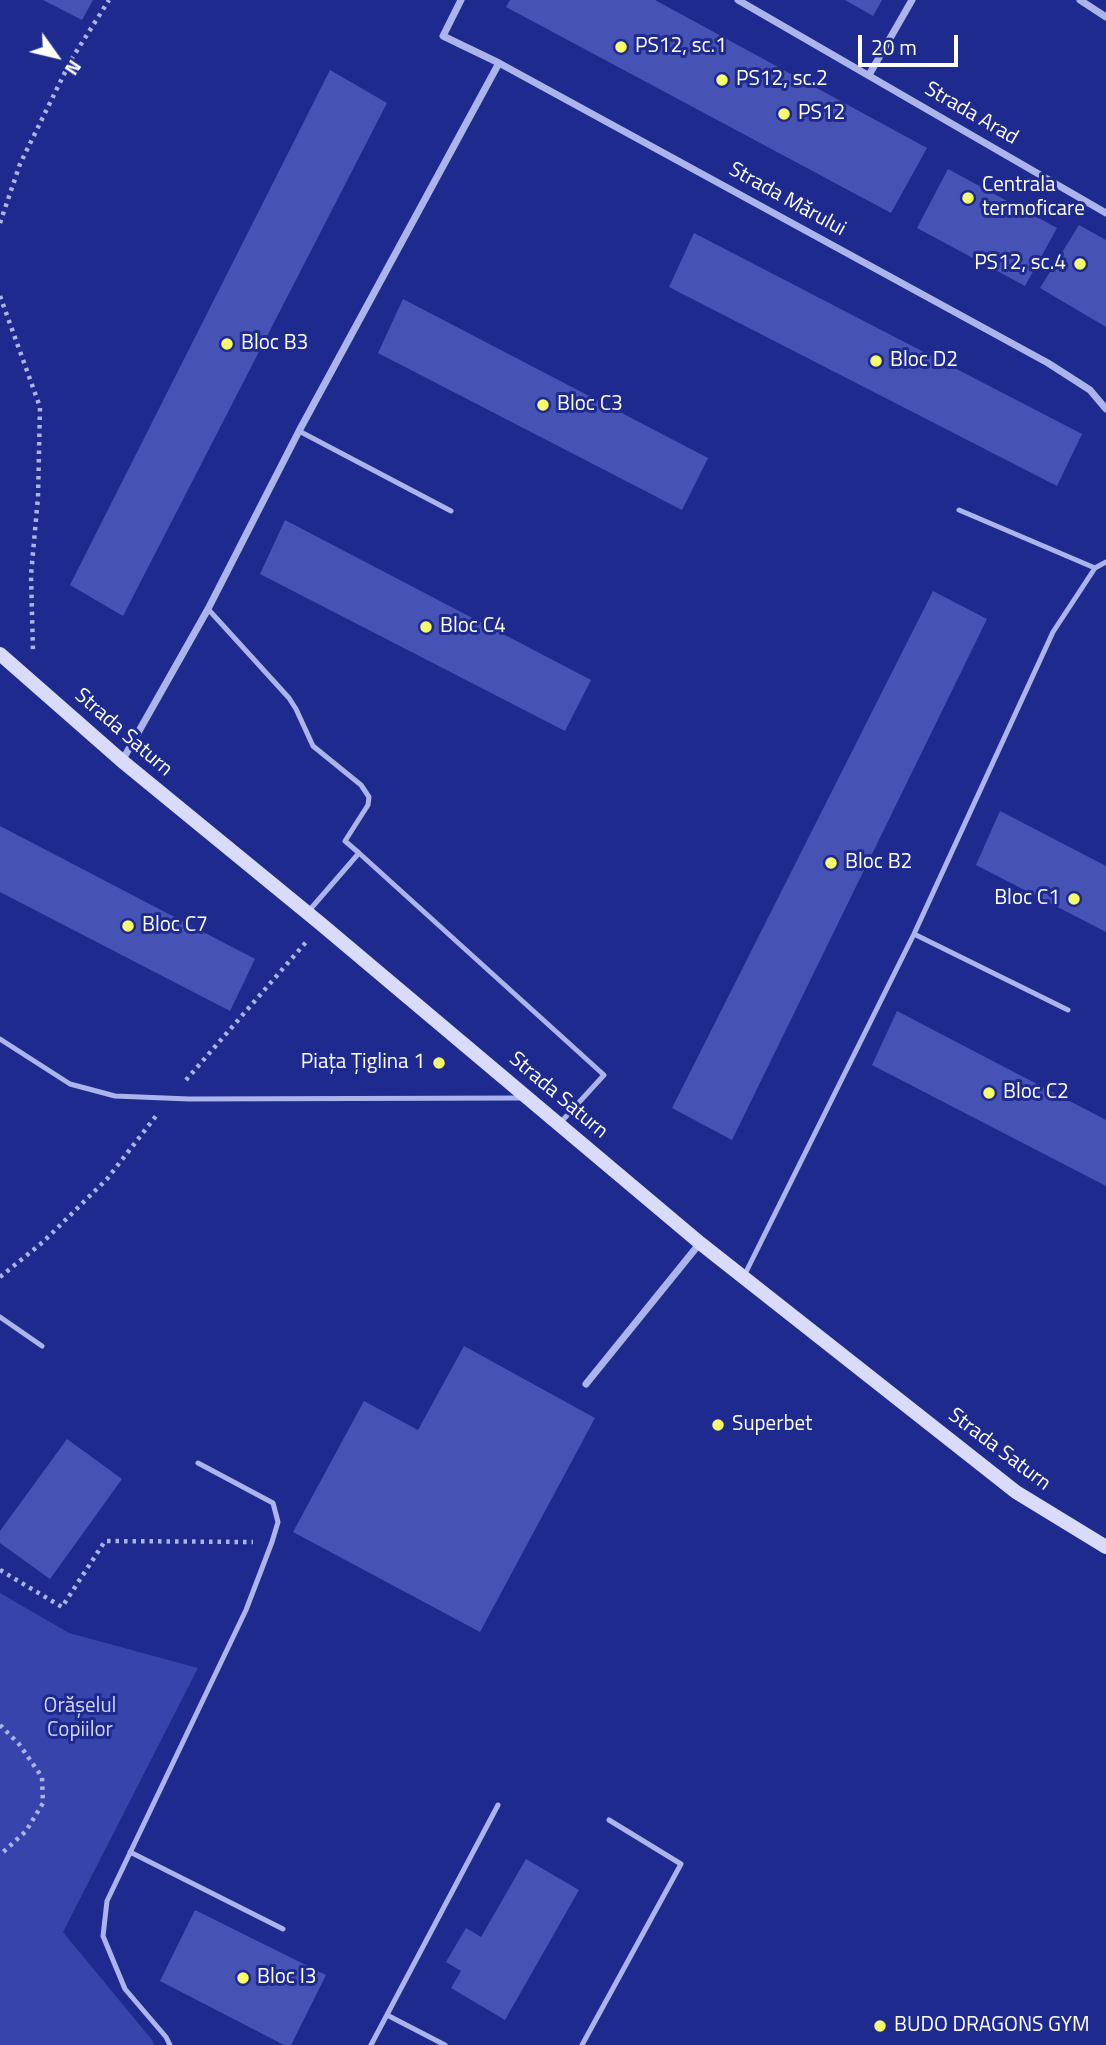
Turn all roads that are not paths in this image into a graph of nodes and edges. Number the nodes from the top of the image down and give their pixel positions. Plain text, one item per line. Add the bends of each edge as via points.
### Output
1 (461, 0) edge
2 (912, 0) edge
3 (1080, 0) edge
4 (743, 1) edge
5 (1106, 17) edge
6 (499, 63) junction
7 (869, 75) junction
8 (1106, 213) edge
9 (1106, 409) edge
10 (299, 431) junction
11 (959, 510) dead end
12 (451, 511) dead end
13 (1106, 562) edge
14 (1095, 568) junction
15 (208, 609) junction
16 (0, 654) edge
17 (122, 761) junction
18 (359, 853) junction
19 (307, 914) junction
20 (914, 934) junction
21 (1069, 1010) dead end
22 (0, 1040) edge
23 (528, 1098) junction
24 (559, 1125) junction
25 (700, 1243) junction
26 (743, 1277) junction
27 (0, 1317) edge
28 (42, 1346) dead end
29 (586, 1384) dead end
30 (198, 1463) dead end
31 (1106, 1547) edge
32 (498, 1805) dead end
33 (609, 1820) dead end
34 (130, 1852) junction
35 (283, 1929) dead end
36 (387, 2015) junction
37 (170, 2045) edge
38 (371, 2045) edge
39 (444, 2045) edge
40 (582, 2045) edge

1 - 6 street, Strada Mărului via 443,36
2 - 7 street
3 - 5 street
4 - 7 street, Strada Arad
6 - 9 street, Strada Mărului via 1048,363 1090,390
6 - 10 street
7 - 8 street, Strada Arad
10 - 12 lane
10 - 15 street
11 - 14 lane
13 - 14 lane
14 - 20 lane via 1053,632
15 - 17 street
15 - 18 lane via 289,698 313,746 369,797 345,841
16 - 17 street, Strada Saturn
17 - 19 street, Strada Saturn
18 - 19 lane
18 - 24 lane via 604,1075
19 - 23 street, Strada Saturn
20 - 21 lane
20 - 26 lane
22 - 23 lane via 70,1084 115,1096
23 - 24 street, Strada Saturn
24 - 25 street, Strada Saturn
25 - 26 street, Strada Saturn
25 - 29 street
26 - 31 street, Strada Saturn via 1016,1492
27 - 28 lane
30 - 34 lane via 273,1503 278,1522 246,1610
32 - 36 lane
33 - 40 lane via 681,1864
34 - 35 lane
34 - 37 lane via 107,1901 103,1936 124,1989
36 - 38 lane
36 - 39 lane

